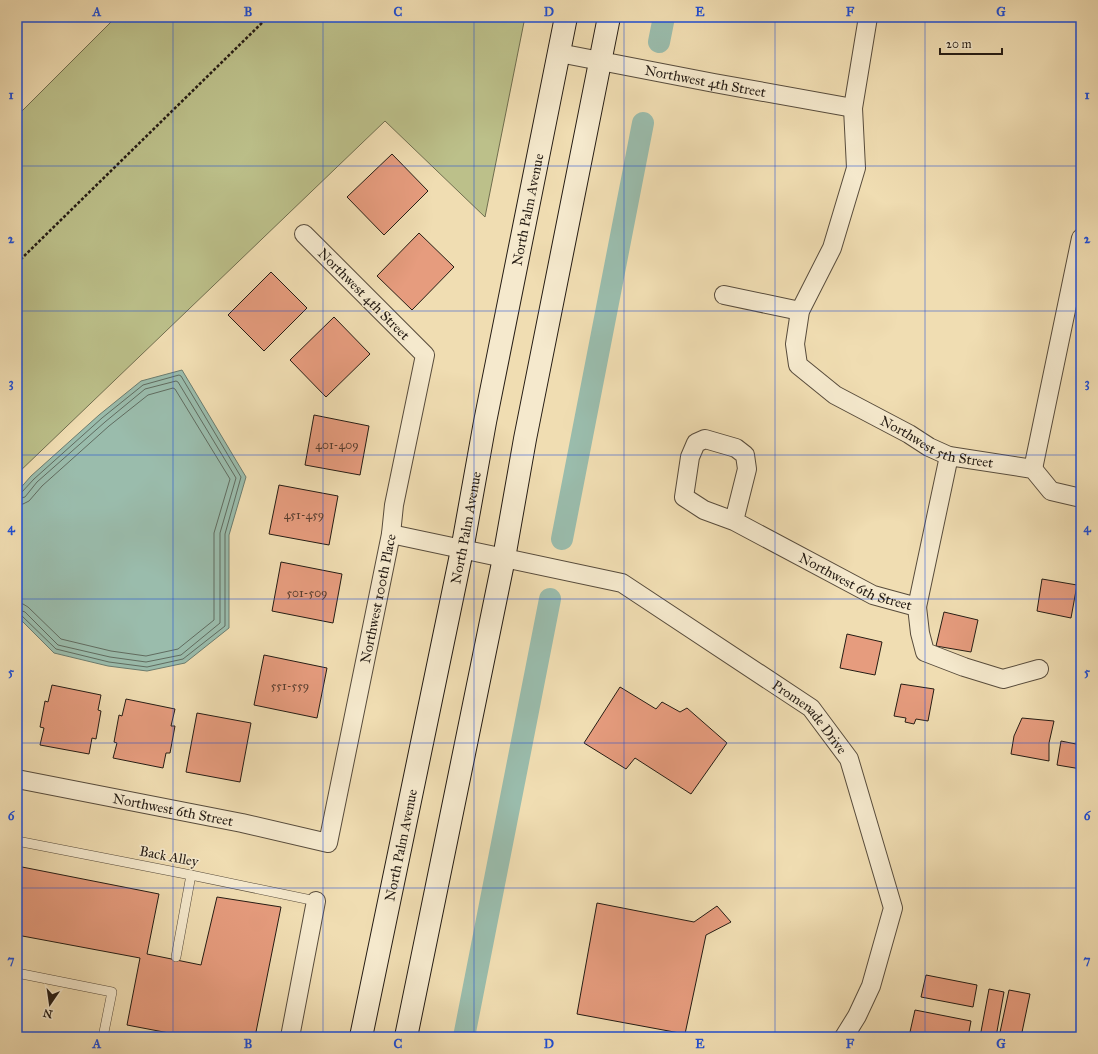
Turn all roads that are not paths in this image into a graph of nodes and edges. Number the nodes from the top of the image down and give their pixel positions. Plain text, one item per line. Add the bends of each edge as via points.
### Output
1 (566, 17) edge
2 (609, 17) edge
3 (868, 17) edge
4 (559, 53) junction
5 (601, 61) junction
6 (853, 108) junction
7 (304, 234) dead end
8 (1081, 238) edge
9 (724, 295) dead end
10 (800, 311) junction
11 (425, 355) joint
12 (950, 456) junction
13 (1033, 469) junction
14 (1081, 498) edge
15 (734, 521) junction
16 (391, 534) junction
17 (462, 550) junction
18 (504, 558) junction
19 (917, 607) junction
20 (1039, 669) dead end
21 (17, 779) edge
22 (17, 842) edge
23 (328, 843) joint
24 (191, 875) junction
25 (316, 901) joint
26 (176, 957) dead end
27 (17, 973) edge
28 (103, 1037) edge
29 (290, 1037) edge
30 (361, 1037) edge
31 (406, 1037) edge
32 (844, 1037) edge

1 - 4 main road, North Palm Avenue
2 - 5 main road
3 - 6 street
4 - 5 street, Northwest 4th Street
4 - 17 main road, North Palm Avenue via 486,415
5 - 6 street, Northwest 4th Street
5 - 18 main road via 525,439
6 - 10 street via 856,168 832,248
7 - 11 street, Northwest 4th Street
8 - 13 street
9 - 10 street
10 - 12 street, Northwest 5th Street via 795,344 798,366 835,395
11 - 16 street, Northwest 100th Place via 394,505
12 - 13 street, Northwest 5th Street
12 - 19 street
13 - 14 street via 1051,491
15 - 15 street, Northwest 6th Street via 704,510 684,498 690,457 696,443 705,439 736,448 744,455 746,469
15 - 19 street, Northwest 6th Street via 873,595
16 - 17 street
16 - 23 street, Northwest 100th Place
17 - 18 street
17 - 30 main road, North Palm Avenue
18 - 31 main road
18 - 32 street, Promenade Drive via 622,583 811,708 849,759 893,908 871,986
19 - 20 street, Northwest 6th Street via 924,652 1003,679
21 - 23 street, Northwest 6th Street via 242,823
22 - 24 lane, Back Alley
24 - 25 lane, Back Alley
24 - 26 lane
25 - 29 street
27 - 28 lane via 112,992

